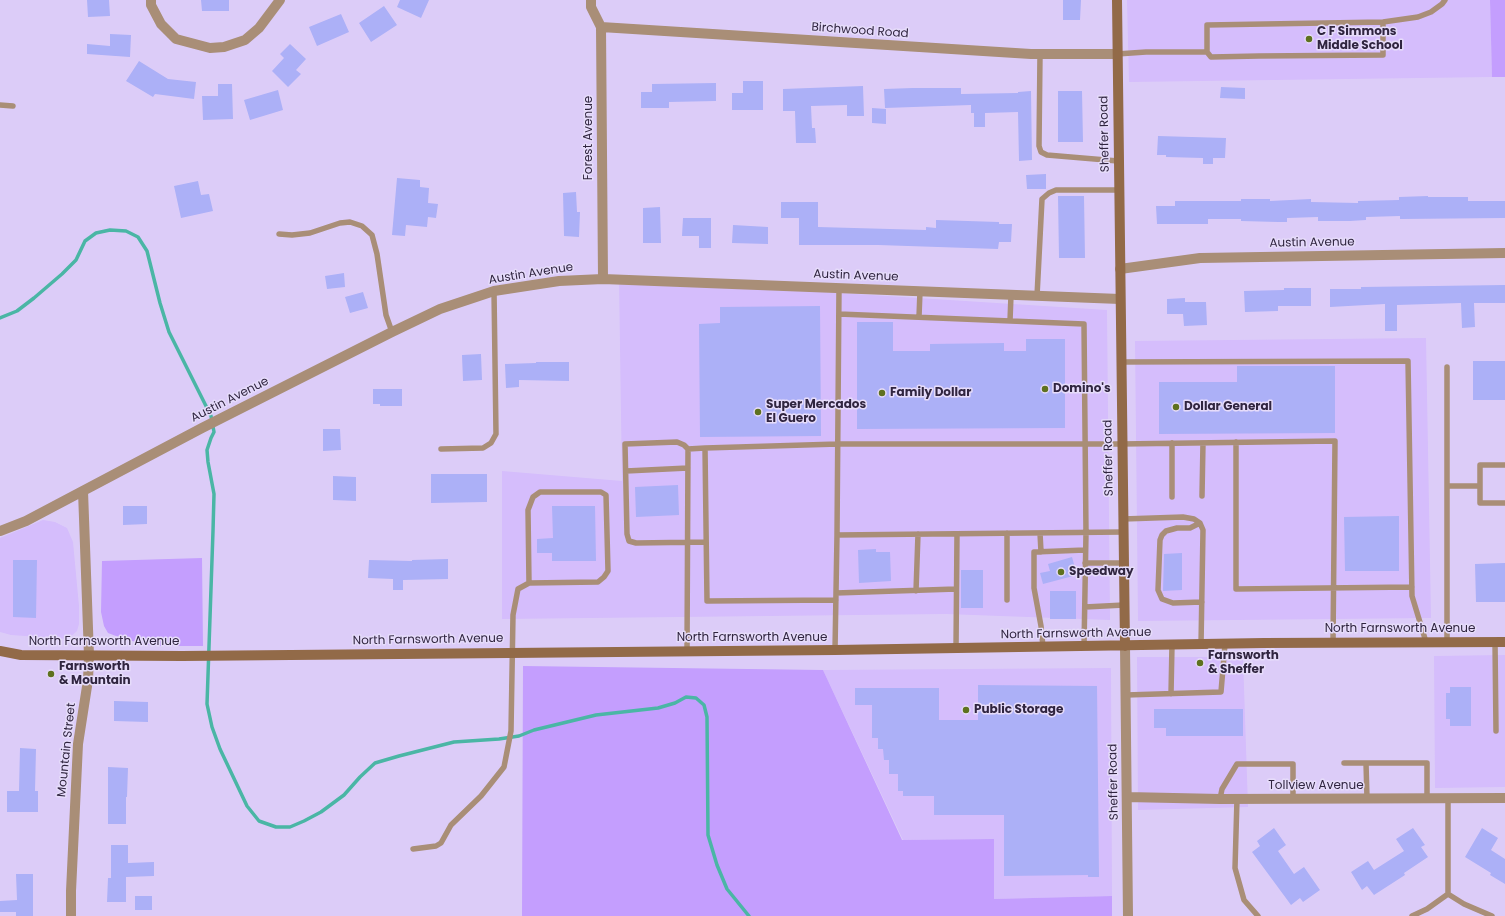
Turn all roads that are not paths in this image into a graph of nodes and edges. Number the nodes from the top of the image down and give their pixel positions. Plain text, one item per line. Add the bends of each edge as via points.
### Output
1 (151, 0) edge
2 (280, 0) edge
3 (591, 0) edge
4 (1117, 0) edge
5 (1445, 0) edge
6 (1383, 22) junction
7 (601, 28) junction
8 (1207, 52) junction
9 (1118, 54) junction
10 (1040, 55) junction
11 (0, 105) edge
12 (13, 106) dead end
13 (1118, 161) junction
14 (1119, 190) junction
15 (279, 234) dead end
16 (1505, 253) edge
17 (1120, 269) junction
18 (603, 279) junction
19 (839, 288) junction
20 (494, 291) junction
21 (920, 292) junction
22 (1011, 295) junction
23 (1037, 296) junction
24 (1120, 299) junction
25 (839, 314) junction
26 (918, 317) junction
27 (1010, 321) junction
28 (392, 332) junction
29 (1121, 362) junction
30 (1448, 367) dead end
31 (1203, 442) junction
32 (1236, 442) junction
33 (1172, 443) junction
34 (838, 444) junction
35 (1084, 444) junction
36 (1121, 444) junction
37 (705, 448) junction
38 (441, 449) dead end
39 (688, 449) junction
40 (1505, 465) edge
41 (688, 468) junction
42 (626, 471) junction
43 (1447, 486) junction
44 (1480, 486) junction
45 (83, 491) junction
46 (1202, 496) dead end
47 (1172, 497) dead end
48 (1505, 503) edge
49 (1122, 519) junction
50 (1200, 523) junction
51 (0, 531) edge
52 (1122, 532) junction
53 (1008, 533) junction
54 (1040, 533) junction
55 (1086, 533) junction
56 (918, 534) junction
57 (957, 534) junction
58 (838, 535) junction
59 (688, 542) junction
60 (706, 542) junction
61 (1085, 550) junction
62 (1041, 552) junction
63 (1085, 563) junction
64 (1123, 563) junction
65 (529, 583) junction
66 (1333, 587) junction
67 (1412, 587) junction
68 (956, 589) junction
69 (916, 591) junction
70 (836, 597) junction
71 (1007, 600) dead end
72 (1202, 602) junction
73 (1124, 605) junction
74 (1085, 607) junction
75 (1426, 642) junction
76 (1447, 642) junction
77 (1500, 642) edge
78 (1333, 643) junction
79 (1201, 644) junction
80 (1225, 644) junction
81 (1172, 645) junction
82 (1124, 646) junction
83 (1043, 647) junction
84 (1084, 647) junction
85 (956, 649) junction
86 (835, 650) junction
87 (0, 651) edge
88 (687, 651) junction
89 (512, 652) junction
90 (89, 656) junction
91 (1171, 694) junction
92 (1126, 695) junction
93 (1496, 731) dead end
94 (1344, 763) dead end
95 (1366, 763) junction
96 (1127, 797) junction
97 (1367, 798) junction
98 (1427, 798) junction
99 (1448, 798) junction
100 (1505, 798) edge
101 (1220, 799) junction
102 (1237, 799) junction
103 (1294, 799) junction
104 (414, 849) dead end
105 (1448, 894) junction
106 (71, 916) edge
107 (1128, 916) edge
108 (1258, 916) edge
109 (1412, 916) edge
110 (1492, 916) edge

1 - 2 street via 161,24 176,39 210,48 224,47 245,40 259,28
3 - 7 street, Forest Avenue via 591,8
4 - 9 main road, Sheffer Road
5 - 6 lane via 1431,12 1418,17
6 - 8 lane via 1207,25
6 - 8 lane via 1383,55 1211,57
7 - 10 street, Birchwood Road
7 - 18 street, Forest Avenue
8 - 9 lane
9 - 10 street, Birchwood Road
9 - 13 main road, Sheffer Road
10 - 13 lane via 1041,152 1047,155
11 - 12 lane
13 - 14 main road, Sheffer Road
14 - 17 main road, Sheffer Road
14 - 23 lane via 1056,190 1042,199
15 - 28 lane via 310,233 350,222 362,226 372,235 386,315
16 - 17 street, Austin Avenue via 1200,258
17 - 24 main road, Sheffer Road
18 - 19 street, Austin Avenue
18 - 20 street, Austin Avenue via 559,281
19 - 21 street, Austin Avenue
19 - 25 lane
20 - 28 street, Austin Avenue via 440,309
20 - 38 lane via 496,434 492,443 483,448
21 - 22 street, Austin Avenue
21 - 26 lane
22 - 23 street, Austin Avenue
22 - 27 lane
23 - 24 street, Austin Avenue
24 - 29 main road, Sheffer Road
25 - 26 lane
25 - 34 lane
26 - 27 lane
27 - 35 lane via 1084,324
28 - 45 street, Austin Avenue
29 - 36 main road, Sheffer Road
29 - 67 lane via 1408,361
30 - 43 lane
31 - 32 lane
31 - 33 lane
31 - 46 lane
32 - 66 lane via 1236,589
32 - 66 lane via 1335,441
33 - 36 lane
33 - 47 lane
34 - 35 lane
34 - 37 lane
34 - 58 lane
35 - 36 lane
35 - 55 lane
36 - 49 main road, Sheffer Road
37 - 39 lane
37 - 60 lane
39 - 41 lane
39 - 42 lane via 677,442 625,444
40 - 44 lane via 1480,465
41 - 42 lane
41 - 59 lane
42 - 59 lane via 629,541
43 - 44 lane
43 - 76 lane
44 - 48 lane via 1480,503
45 - 51 street, Austin Avenue via 26,521
45 - 90 street, Mountain Street
49 - 50 lane via 1183,517
49 - 52 main road, Sheffer Road
50 - 72 lane via 1203,530
50 - 72 lane via 1190,528 1166,531 1162,535 1158,590 1162,599 1173,603
52 - 55 lane
52 - 64 main road, Sheffer Road
53 - 54 lane
53 - 57 lane
53 - 71 lane
54 - 55 lane
54 - 62 lane
55 - 61 lane
56 - 57 lane
56 - 58 lane
56 - 69 lane
57 - 68 lane
58 - 70 lane
59 - 60 lane
59 - 88 lane
60 - 70 lane via 707,602
61 - 62 lane
61 - 63 lane
62 - 83 lane via 1034,552 1034,588
63 - 64 lane
63 - 74 lane
64 - 73 main road, Sheffer Road
65 - 65 lane via 598,582 604,577 608,570 606,495 601,492 540,492 533,497 528,510
65 - 89 lane via 518,590 513,615
66 - 67 lane
66 - 78 lane
67 - 75 lane via 1412,596
68 - 69 lane
68 - 85 lane
69 - 70 lane
70 - 86 lane
72 - 79 lane
73 - 74 lane
73 - 82 main road, Sheffer Road
74 - 84 lane
75 - 76 main road, North Farnsworth Avenue
75 - 78 main road, North Farnsworth Avenue
76 - 77 main road, North Farnsworth Avenue
77 - 93 lane
78 - 80 main road, North Farnsworth Avenue
79 - 80 main road, North Farnsworth Avenue
79 - 81 main road, North Farnsworth Avenue
80 - 91 lane via 1221,692
81 - 82 main road, North Farnsworth Avenue
81 - 91 lane
82 - 84 main road, North Farnsworth Avenue
82 - 92 street, Sheffer Road
83 - 84 main road, North Farnsworth Avenue
83 - 85 main road, North Farnsworth Avenue
85 - 86 main road, North Farnsworth Avenue
86 - 88 main road, North Farnsworth Avenue
87 - 90 main road, North Farnsworth Avenue via 21,655
88 - 89 main road, North Farnsworth Avenue
89 - 90 main road, North Farnsworth Avenue
89 - 104 lane via 511,731 504,767 481,796 460,814 441,843
90 - 106 street, Mountain Street via 88,680 77,751
91 - 92 lane
92 - 96 street, Sheffer Road
94 - 95 lane
95 - 97 lane
95 - 98 lane via 1427,763
96 - 101 street, Tollview Avenue
96 - 107 street, Sheffer Road
97 - 98 street, Tollview Avenue
97 - 103 street, Tollview Avenue
98 - 99 street, Tollview Avenue
99 - 100 street, Tollview Avenue
99 - 105 lane
101 - 102 street, Tollview Avenue
101 - 103 lane via 1222,789 1237,764 1293,764
102 - 103 street, Tollview Avenue
102 - 108 lane via 1235,868 1244,900
105 - 109 lane
105 - 110 lane

